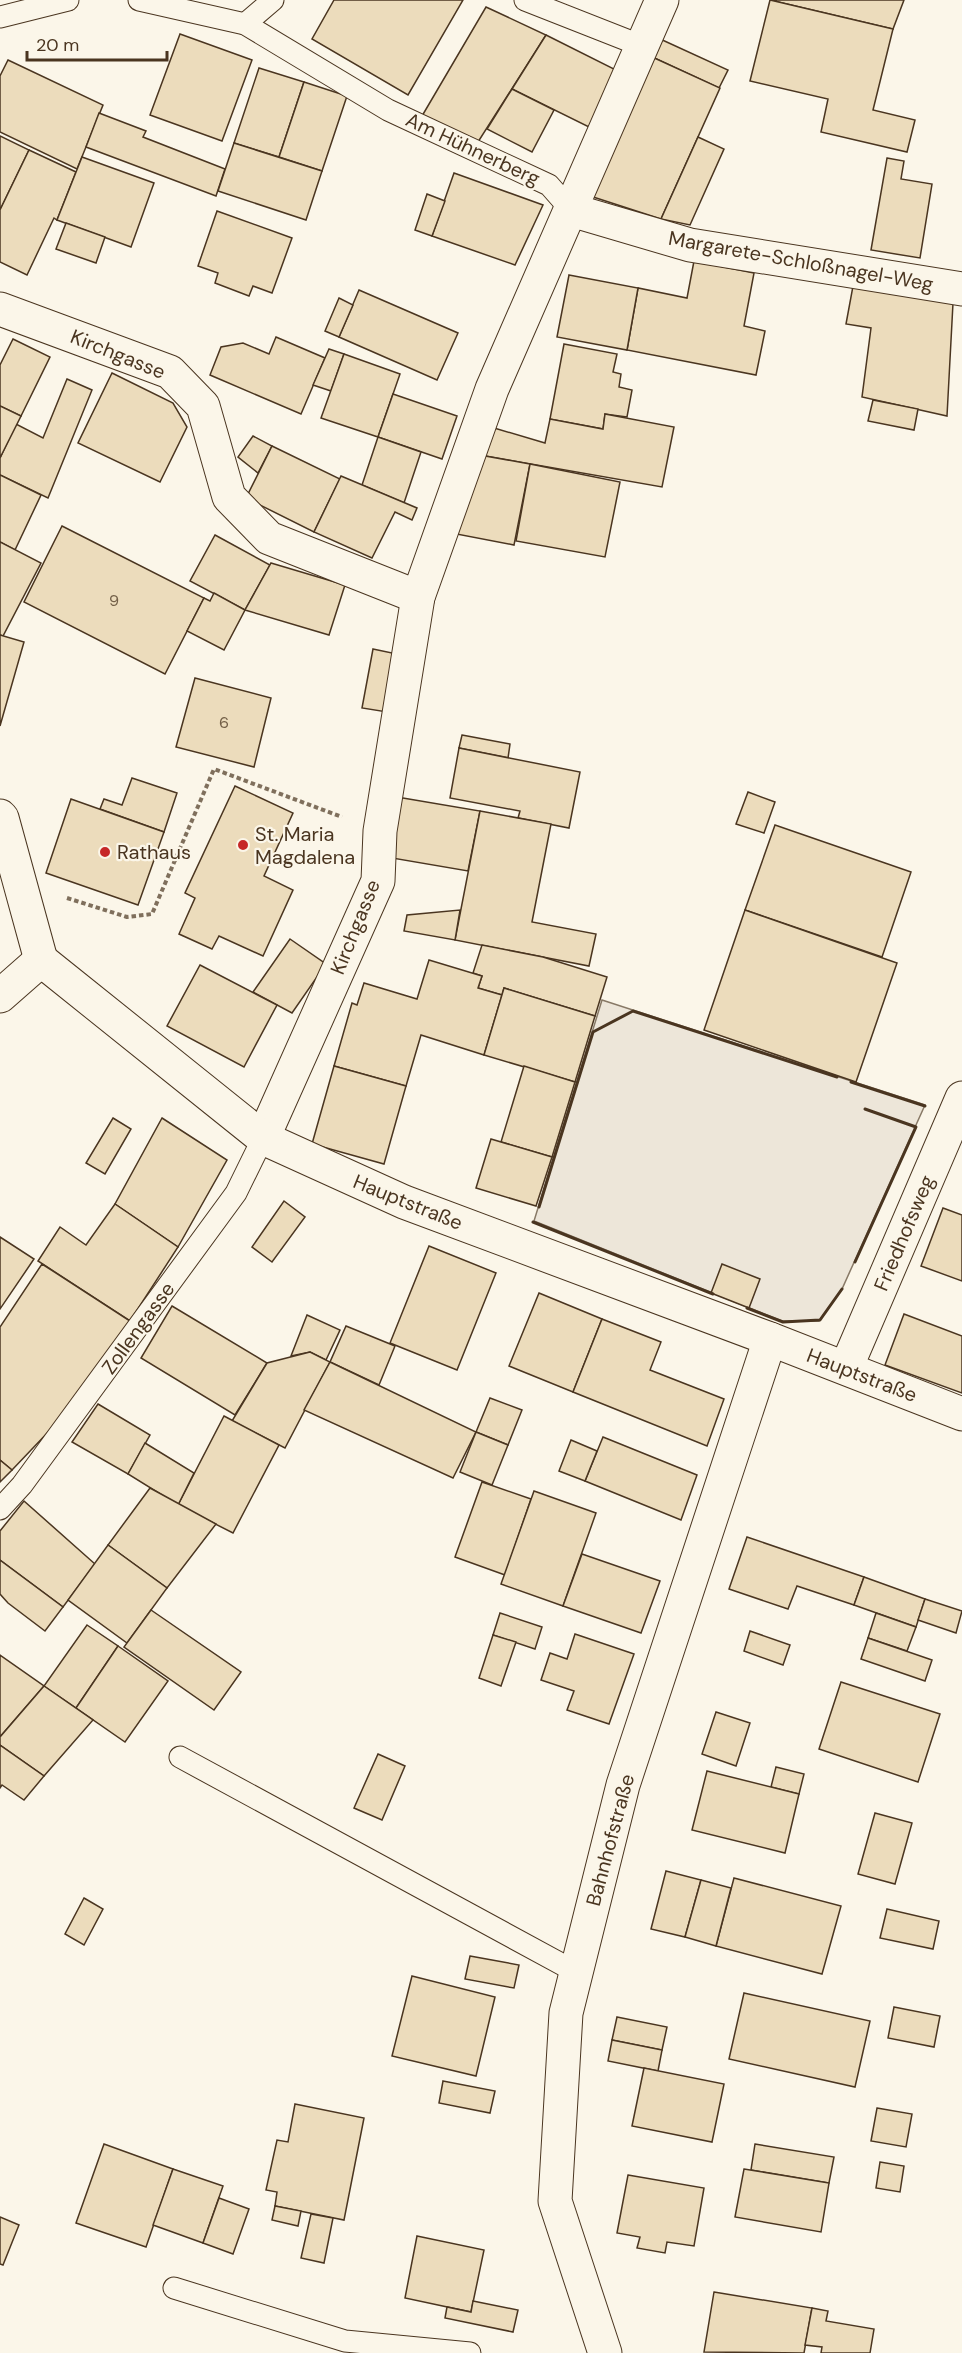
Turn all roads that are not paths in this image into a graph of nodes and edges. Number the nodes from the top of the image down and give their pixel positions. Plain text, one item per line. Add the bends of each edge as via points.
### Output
1 (68, 0) edge
2 (139, 0) edge
3 (273, 0) edge
4 (525, 0) edge
5 (662, 0) edge
6 (0, 17) edge
7 (245, 24) junction
8 (642, 46) junction
9 (571, 210) junction
10 (962, 289) edge
11 (0, 309) edge
12 (418, 597) junction
13 (0, 816) edge
14 (41, 960) junction
15 (0, 996) edge
16 (962, 1098) edge
17 (263, 1138) junction
18 (770, 1339) junction
19 (846, 1368) junction
20 (962, 1414) edge
21 (0, 1509) edge
22 (180, 1757) dead end
23 (576, 1972) junction
24 (174, 2288) dead end
25 (470, 2353) edge
26 (605, 2353) edge

1 - 6 lane
2 - 7 lane, Am Hühnerberg
3 - 7 lane
4 - 8 lane
5 - 8 street
7 - 9 lane, Am Hühnerberg via 388,111 549,185
8 - 9 street
9 - 10 street, Margarete-Schloßnagel-Weg via 690,245
9 - 12 street, Kirchgasse via 492,389
11 - 12 street, Kirchgasse via 170,372 202,406 229,497 269,538
12 - 17 street, Kirchgasse via 380,831 378,881
13 - 14 street
14 - 15 street
14 - 17 street, Hauptstraße
16 - 19 street, Friedhofsweg
17 - 18 street, Hauptstraße via 404,1202
17 - 21 lane, Zollengasse via 236,1192 22,1485
18 - 19 street, Hauptstraße
18 - 23 street, Bahnhofstraße via 623,1785
19 - 20 street, Hauptstraße
22 - 23 lane
23 - 26 street, Bahnhofstraße via 566,2013 555,2201
24 - 25 lane via 345,2340

